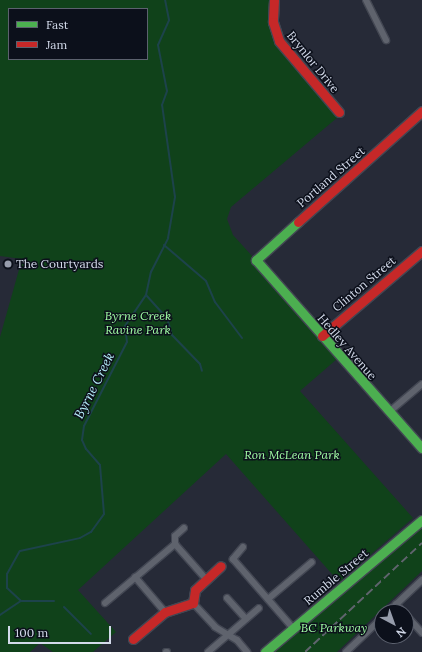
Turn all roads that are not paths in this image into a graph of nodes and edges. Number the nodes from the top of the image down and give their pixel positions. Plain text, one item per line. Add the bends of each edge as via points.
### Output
1 (274, 0) edge
2 (366, 0) edge
3 (386, 40) dead end
4 (422, 111) edge
5 (339, 112) dead end
6 (422, 251) edge
7 (256, 260) joint
8 (322, 336) junction
9 (422, 384) edge
10 (389, 412) junction
11 (422, 448) edge
12 (422, 520) edge
13 (184, 528) dead end
14 (175, 544) junction
15 (243, 547) dead end
16 (312, 562) dead end
17 (221, 566) dead end
18 (135, 577) junction
19 (206, 579) junction
20 (422, 580) edge
21 (227, 598) dead end
22 (268, 599) junction
23 (105, 603) dead end
24 (193, 603) junction
25 (396, 604) edge
26 (259, 608) dead end
27 (165, 612) junction
28 (246, 619) junction
29 (414, 624) edge
30 (374, 626) edge
31 (293, 628) junction
32 (229, 634) junction
33 (422, 634) edge
34 (133, 639) dead end
35 (208, 652) edge
36 (247, 652) edge
37 (265, 652) edge
38 (346, 652) edge

1 - 5 street, Brynlor Drive via 273,22 279,41
2 - 3 street
4 - 7 street, Portland Street
6 - 8 street, Clinton Street
7 - 8 street, Hedley Avenue
8 - 10 street, Hedley Avenue
9 - 10 street
10 - 11 street, Hedley Avenue
12 - 31 street, Rumble Street
13 - 14 street via 175,536
14 - 18 street
14 - 19 street
15 - 22 street via 233,559
16 - 22 street
17 - 19 street
18 - 23 street
18 - 27 street
19 - 24 street via 195,590
20 - 25 street
21 - 28 street
22 - 31 street
24 - 27 street
24 - 32 street via 215,627
26 - 28 street
27 - 34 street
28 - 32 street
29 - 33 street
30 - 38 street
31 - 37 street, Rumble Street
32 - 35 street
32 - 36 street

